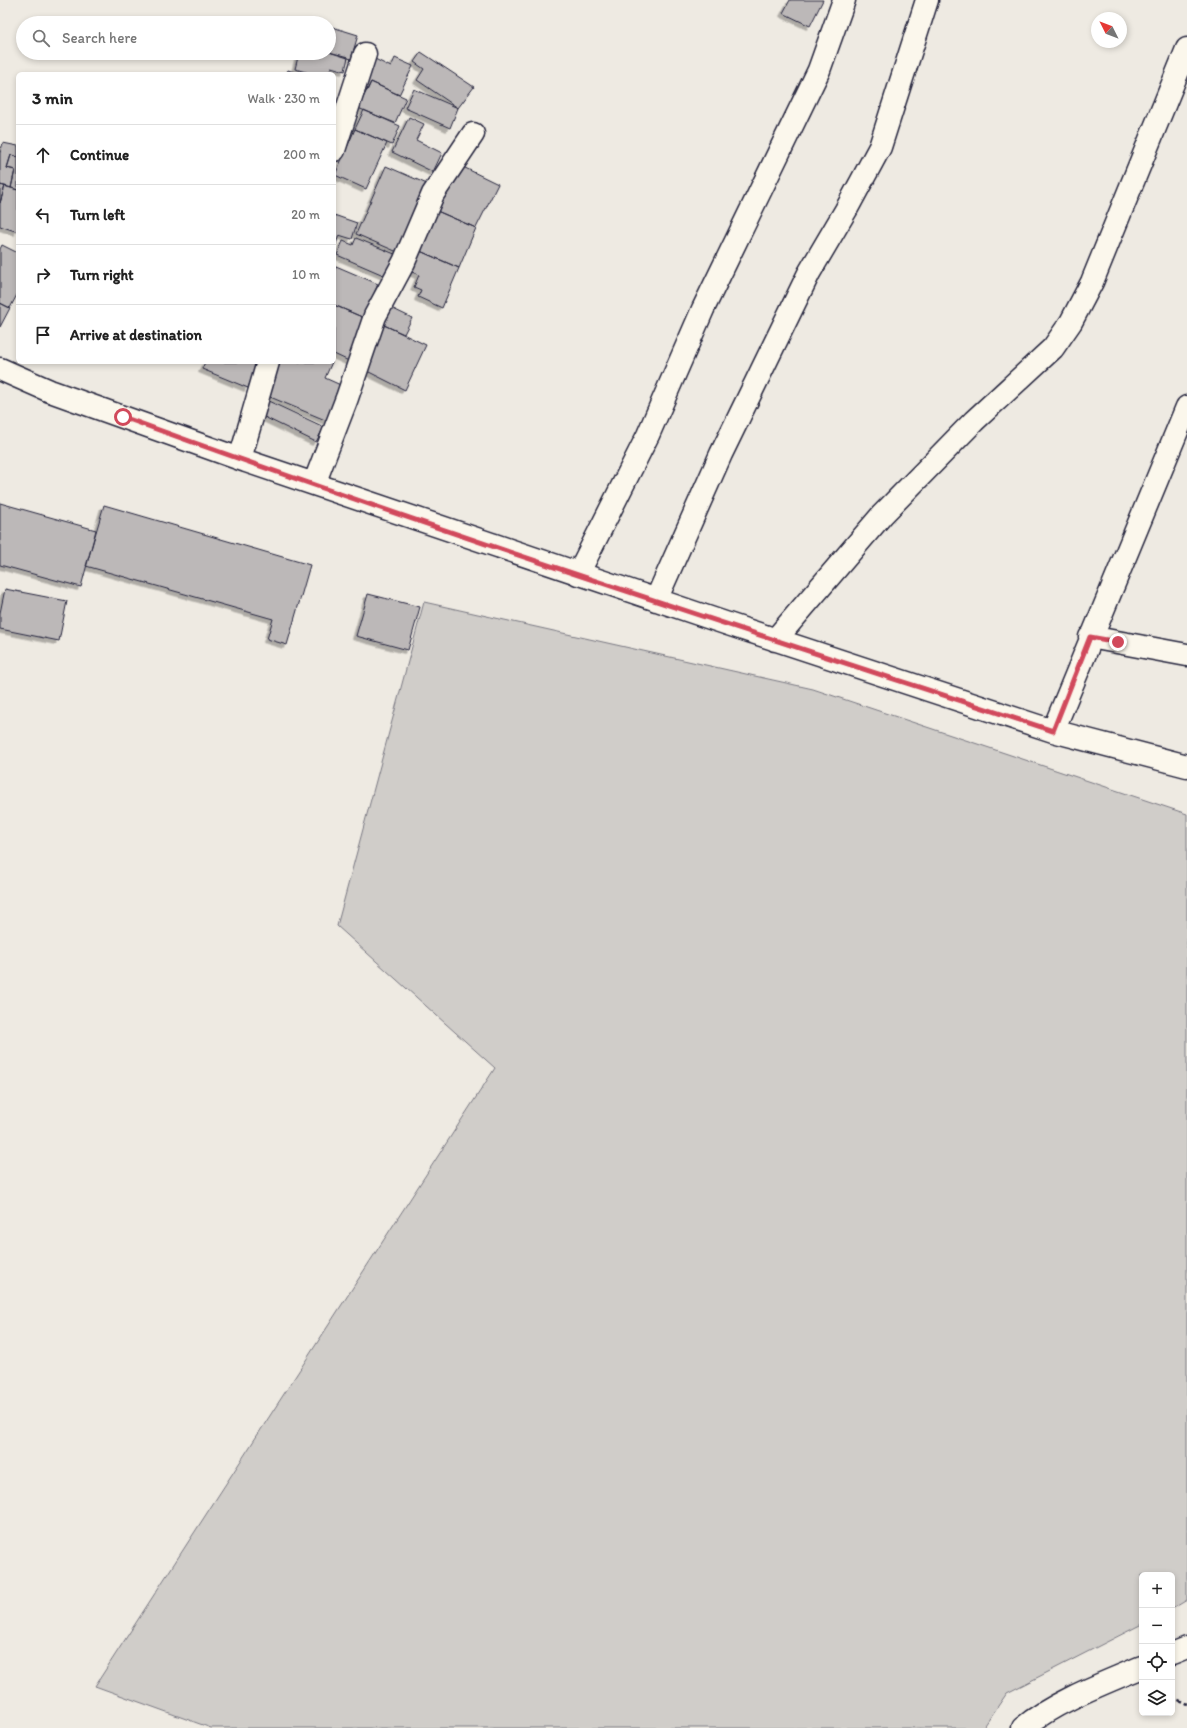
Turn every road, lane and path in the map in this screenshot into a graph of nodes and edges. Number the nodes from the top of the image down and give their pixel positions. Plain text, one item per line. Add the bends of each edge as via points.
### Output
1 (844, 0) edge
2 (927, 0) edge
3 (1187, 49) edge
4 (365, 54) dead end
5 (473, 134) dead end
6 (336, 144) edge
7 (267, 364) edge
8 (0, 370) edge
9 (1187, 407) edge
10 (240, 459) junction
11 (314, 484) junction
12 (578, 574) junction
13 (656, 600) junction
14 (1090, 637) junction
15 (775, 640) junction
16 (1187, 655) edge
17 (1053, 731) junction
18 (1187, 766) edge
19 (1187, 1648) edge
20 (1175, 1653) edge
21 (1139, 1668) edge
22 (1175, 1699) edge
23 (1187, 1704) edge
24 (1023, 1728) edge

1 - 12 street via 819,70 703,309 648,435
2 - 13 street via 880,147 809,273 721,454
3 - 15 street via 1092,282 1071,322 1053,348 974,421 882,515
4 - 6 street
5 - 11 street via 433,194 404,262 375,316
7 - 10 street
8 - 10 street via 50,391
9 - 14 street
10 - 11 street
11 - 12 street
12 - 13 street
13 - 15 street
14 - 16 street
14 - 17 street
15 - 17 street
17 - 18 street
19 - 20 street
21 - 24 street via 1092,1688
22 - 23 path

